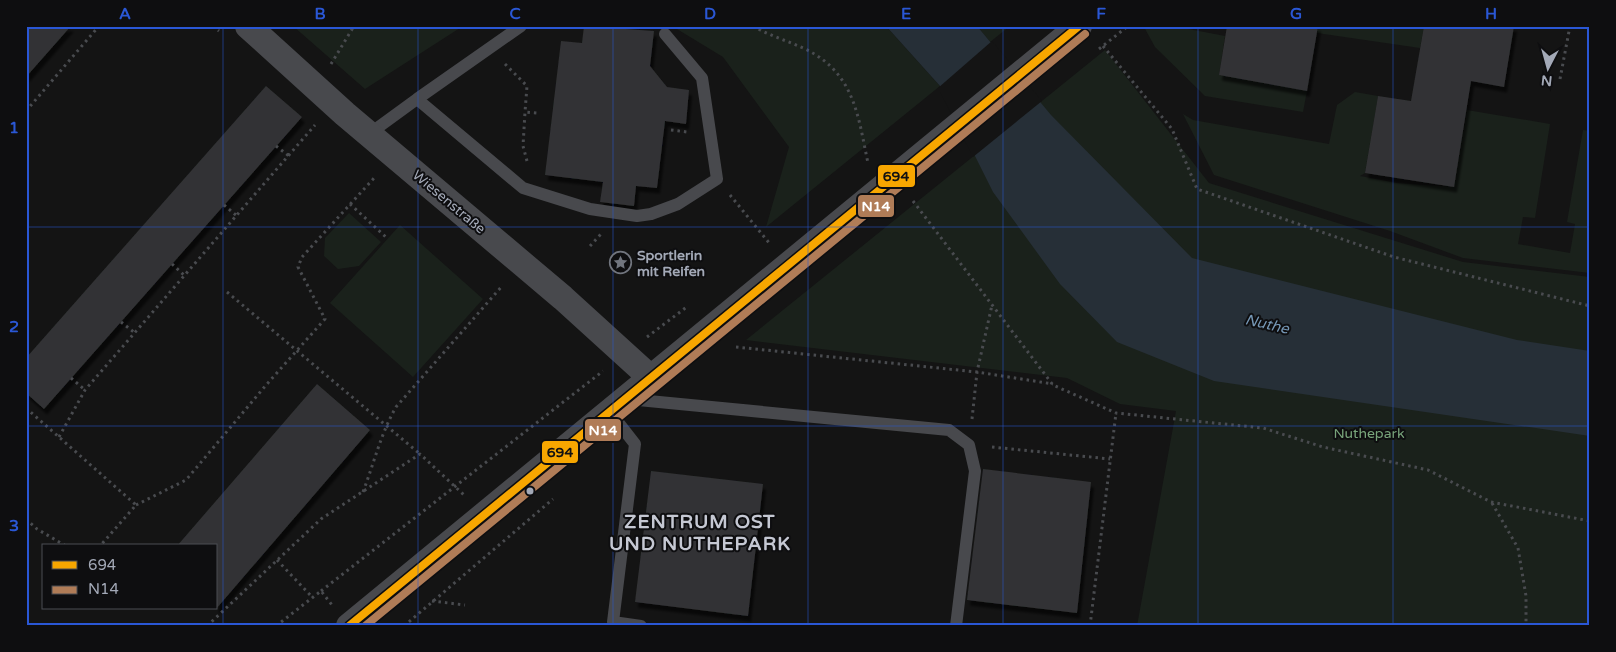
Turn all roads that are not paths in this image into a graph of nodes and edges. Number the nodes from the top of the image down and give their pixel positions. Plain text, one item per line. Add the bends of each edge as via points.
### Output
1 (248, 26) edge
2 (522, 26) edge
3 (1079, 26) edge
4 (665, 34) dead end
5 (417, 99) junction
6 (369, 134) junction
7 (651, 378) junction
8 (618, 405) junction
9 (341, 617) edge
10 (641, 626) edge
11 (956, 626) edge

1 - 6 street, Wiesenstraße
2 - 5 lane
3 - 7 street
4 - 5 lane via 702,78 717,179 678,204 651,214 637,216 590,209 523,188
5 - 6 lane
6 - 7 street, Wiesenstraße
7 - 8 street
8 - 9 street via 485,514
8 - 10 lane via 636,444 613,622
8 - 11 lane via 949,430 969,445 975,470

